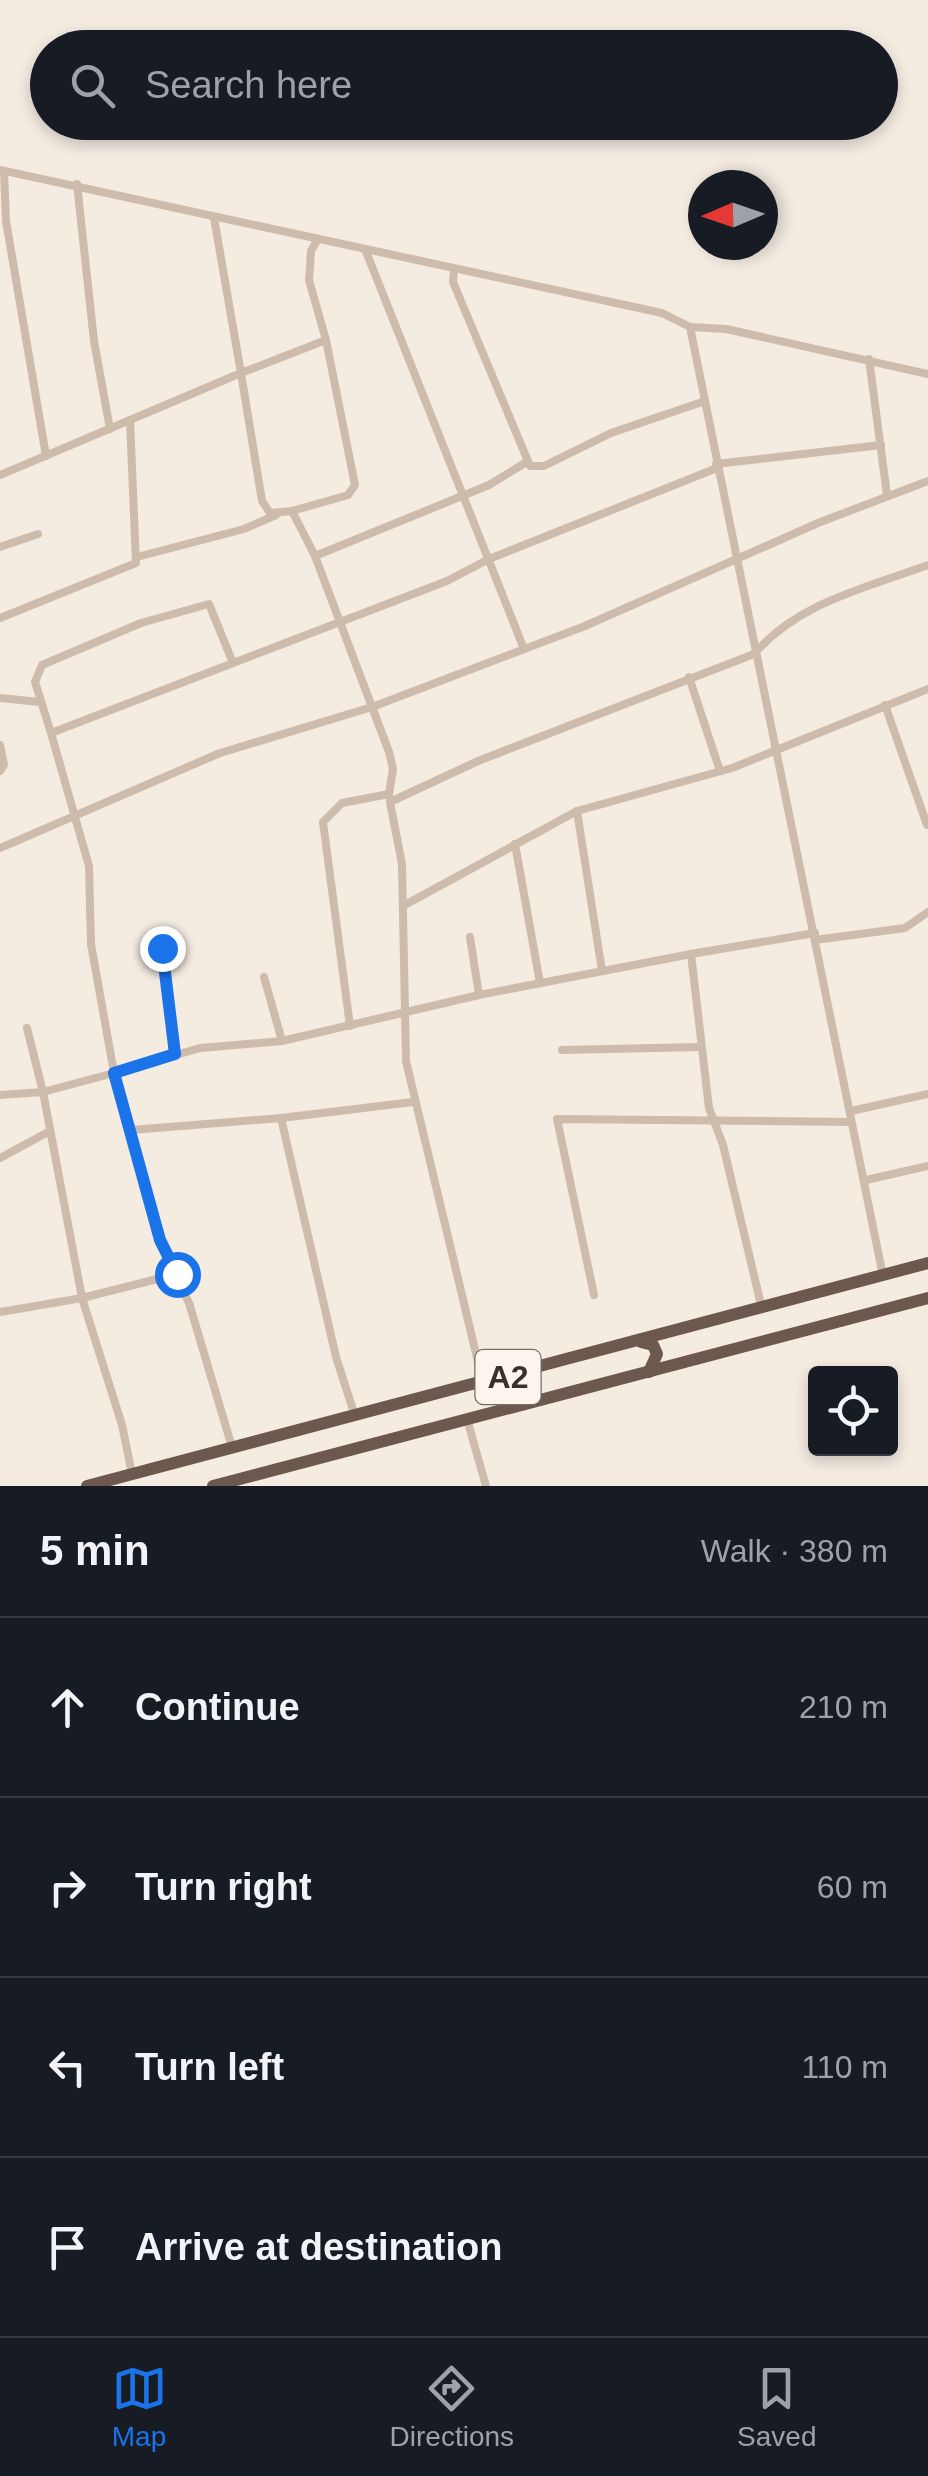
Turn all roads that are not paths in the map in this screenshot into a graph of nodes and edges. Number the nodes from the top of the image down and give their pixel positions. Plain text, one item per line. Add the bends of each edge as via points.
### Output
1 (2, 170) edge
2 (77, 184) junction
3 (214, 218) junction
4 (318, 238) junction
5 (365, 249) junction
6 (454, 271) junction
7 (690, 327) junction
8 (326, 340) junction
9 (868, 359) junction
10 (241, 373) junction
11 (928, 374) edge
12 (705, 401) junction
13 (130, 420) junction
14 (110, 429) junction
15 (880, 445) junction
16 (46, 456) junction
17 (525, 464) junction
18 (716, 466) junction
19 (0, 475) edge
20 (928, 482) edge
21 (464, 495) junction
22 (887, 496) junction
23 (292, 511) junction
24 (280, 514) junction
25 (38, 534) dead end
26 (0, 547) edge
27 (314, 556) junction
28 (738, 556) junction
29 (137, 557) junction
30 (489, 559) junction
31 (928, 565) edge
32 (0, 618) edge
33 (340, 622) junction
34 (524, 649) junction
35 (754, 654) junction
36 (234, 662) junction
37 (689, 678) junction
38 (928, 689) edge
39 (0, 698) edge
40 (40, 702) junction
41 (885, 704) junction
42 (372, 707) junction
43 (51, 733) junction
44 (0, 746) edge
45 (775, 749) junction
46 (0, 771) edge
47 (720, 772) junction
48 (390, 798) junction
49 (577, 810) junction
50 (72, 817) junction
51 (928, 825) edge
52 (514, 844) junction
53 (0, 848) edge
54 (404, 906) junction
55 (928, 912) edge
56 (815, 936) junction
57 (470, 937) dead end
58 (162, 948) dead end
59 (691, 954) junction
60 (602, 972) junction
61 (264, 976) dead end
62 (540, 982) junction
63 (478, 995) junction
64 (404, 1014) junction
65 (350, 1026) junction
66 (28, 1028) dead end
67 (282, 1040) junction
68 (700, 1047) junction
69 (562, 1050) dead end
70 (175, 1054) junction
71 (114, 1073) junction
72 (43, 1092) junction
73 (928, 1094) edge
74 (0, 1096) edge
75 (413, 1102) junction
76 (851, 1111) junction
77 (281, 1118) junction
78 (714, 1120) junction
79 (851, 1122) junction
80 (130, 1130) junction
81 (50, 1131) junction
82 (0, 1158) edge
83 (928, 1166) edge
84 (866, 1180) junction
85 (928, 1263) edge
86 (177, 1274) junction
87 (883, 1276) junction
88 (594, 1294) dead end
89 (82, 1298) junction
90 (928, 1298) edge
91 (762, 1309) junction
92 (0, 1312) edge
93 (640, 1342) junction
94 (649, 1372) junction
95 (483, 1383) junction
96 (355, 1416) junction
97 (468, 1419) junction
98 (232, 1447) junction
99 (132, 1474) junction
100 (233, 1483) edge
101 (87, 1486) edge
102 (213, 1486) edge
103 (486, 1486) edge

1 - 2 street
1 - 16 street
2 - 3 street
2 - 14 street
3 - 4 street
3 - 10 street
4 - 5 street
4 - 8 street via 309,280
5 - 6 street
5 - 21 street
6 - 7 street via 662,313
6 - 17 street via 452,282
7 - 9 street
7 - 12 street
8 - 10 street
8 - 23 street via 354,488
9 - 11 street
9 - 15 street
10 - 13 street
10 - 24 street via 262,501 270,513
12 - 17 street via 611,433 544,466
12 - 18 street
13 - 14 street
13 - 29 street
14 - 16 street
15 - 18 street
15 - 22 street
16 - 19 street
17 - 21 street
18 - 28 street
18 - 30 street
20 - 22 street
21 - 27 street
21 - 30 street
22 - 28 street
23 - 24 street
23 - 27 street
24 - 29 street
25 - 26 street
27 - 33 street
28 - 34 street
28 - 35 street
29 - 32 street via 124,571
30 - 33 street
30 - 34 street
31 - 35 street via 808,608
33 - 36 street
33 - 42 street
34 - 42 street
35 - 37 street
35 - 45 street
36 - 40 street via 209,604 141,623 42,664 35,673
36 - 43 street
37 - 47 street
37 - 48 street
38 - 41 street
39 - 40 street
40 - 43 street
41 - 45 street
41 - 51 street
42 - 48 street via 393,769
42 - 50 street via 220,753
43 - 50 street
44 - 46 street
45 - 47 street
45 - 56 street
47 - 49 street
48 - 54 street
48 - 65 street via 342,803 323,822
49 - 52 street
49 - 60 street
50 - 53 street
50 - 71 street via 89,866 90,944
52 - 54 street
52 - 62 street
54 - 64 street
55 - 56 street via 904,928
56 - 59 street
56 - 76 street
57 - 63 street
58 - 70 street
59 - 60 street
59 - 68 street
60 - 62 street
61 - 67 street
62 - 63 street
63 - 64 street
64 - 65 street
64 - 75 street
65 - 67 street
66 - 72 street
67 - 70 street
68 - 69 street
68 - 78 street
70 - 71 street
71 - 72 street
71 - 80 street
72 - 74 street
72 - 81 street
73 - 76 street
75 - 77 street
75 - 95 street
76 - 79 street
77 - 80 street
77 - 96 street
78 - 79 street
78 - 88 street via 558,1119
78 - 91 street
79 - 84 street
80 - 86 street via 160,1240
81 - 82 street
81 - 89 street
83 - 84 street
84 - 87 street
85 - 87 highway, A2
86 - 89 street
86 - 98 street
87 - 91 highway, A2
89 - 92 street
89 - 99 street
90 - 94 highway, A2
91 - 93 highway, A2
93 - 94 highway via 655,1349
93 - 95 highway, A2
94 - 97 highway, A2
95 - 96 highway, A2
96 - 98 highway, A2
97 - 100 highway, A2
97 - 103 street
98 - 99 highway, A2
99 - 101 highway, A2
100 - 102 highway, A2

